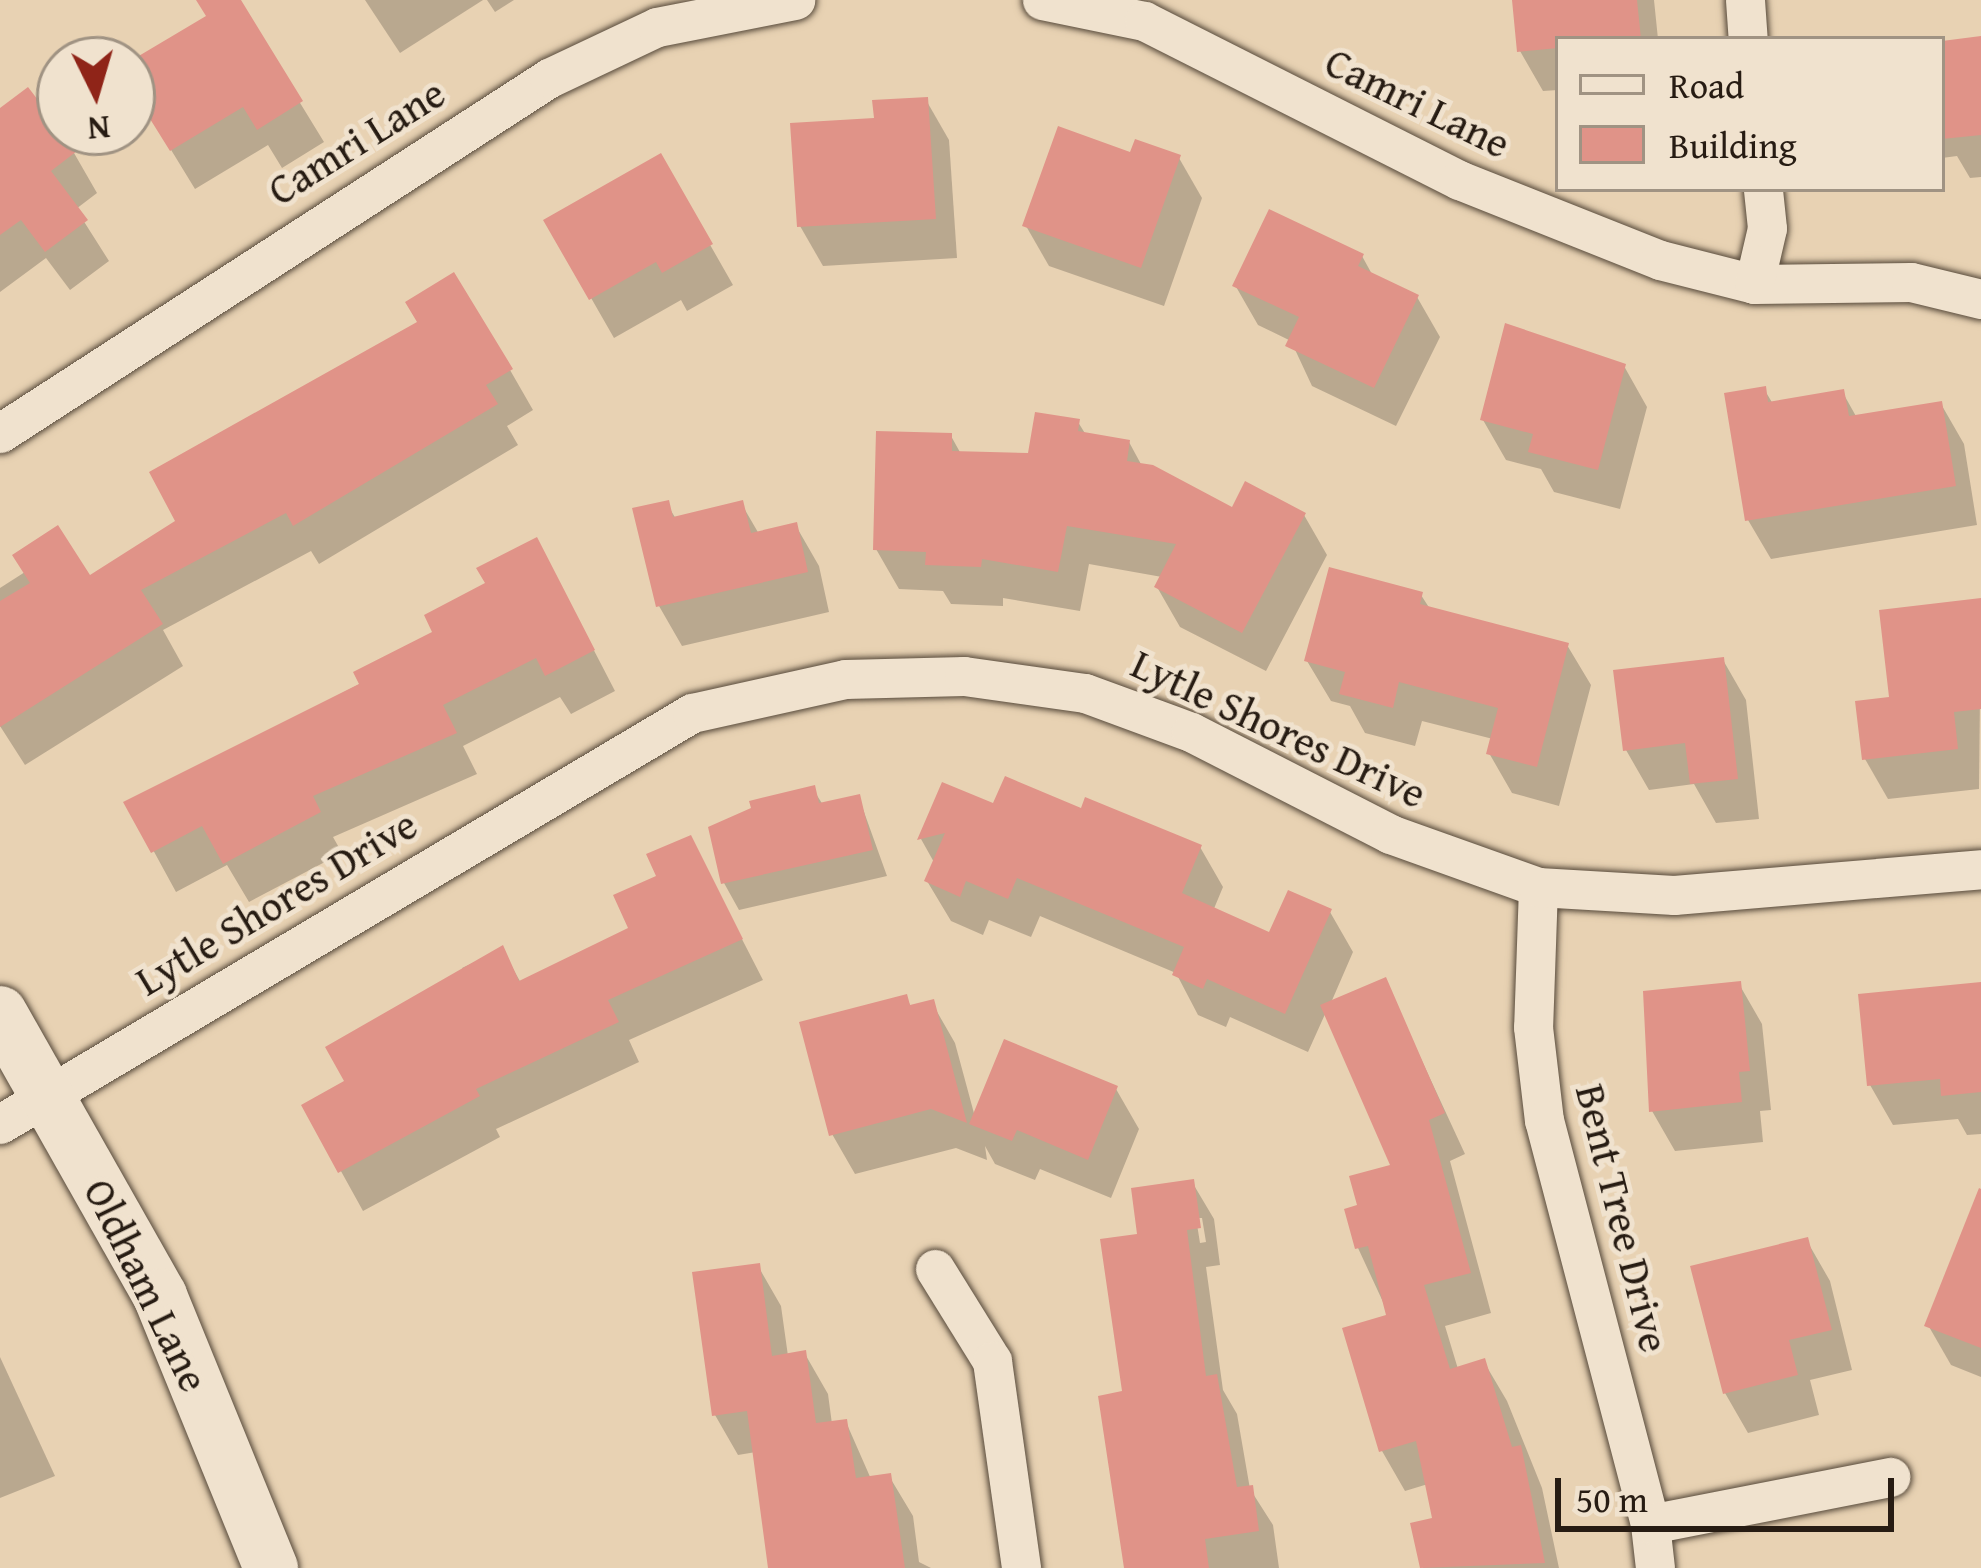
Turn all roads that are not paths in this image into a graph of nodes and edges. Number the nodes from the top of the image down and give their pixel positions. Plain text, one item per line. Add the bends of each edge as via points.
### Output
1 (795, 0) edge
2 (1744, 0) edge
3 (1067, 2) edge
4 (1748, 36) edge
5 (1763, 192) edge
6 (1754, 284) junction
7 (1981, 299) edge
8 (0, 433) edge
9 (1981, 869) edge
10 (1538, 887) junction
11 (0, 1013) edge
12 (50, 1095) junction
13 (0, 1124) edge
14 (935, 1269) dead end
15 (1890, 1477) dead end
16 (1650, 1524) junction
17 (271, 1568) edge
18 (1021, 1568) edge
19 (1655, 1568) edge

1 - 8 street, Camri Lane via 657,27 549,77
2 - 4 street
3 - 6 street, Camri Lane via 1144,21 1459,180 1571,227
5 - 6 street via 1767,227
6 - 7 street, Camri Lane via 1911,282
9 - 10 street, Lytle Shores Drive via 1674,895
10 - 12 street, Lytle Shores Drive via 1390,835 1191,732 1085,693 964,676 844,679 692,713
10 - 16 street, Bent Tree Drive via 1533,1027 1544,1120
11 - 12 main road, Oldham Lane
12 - 13 street, Lytle Shores Drive
12 - 17 main road, Oldham Lane via 160,1296
14 - 18 street via 992,1360
15 - 16 street
16 - 19 street, Bent Tree Drive

